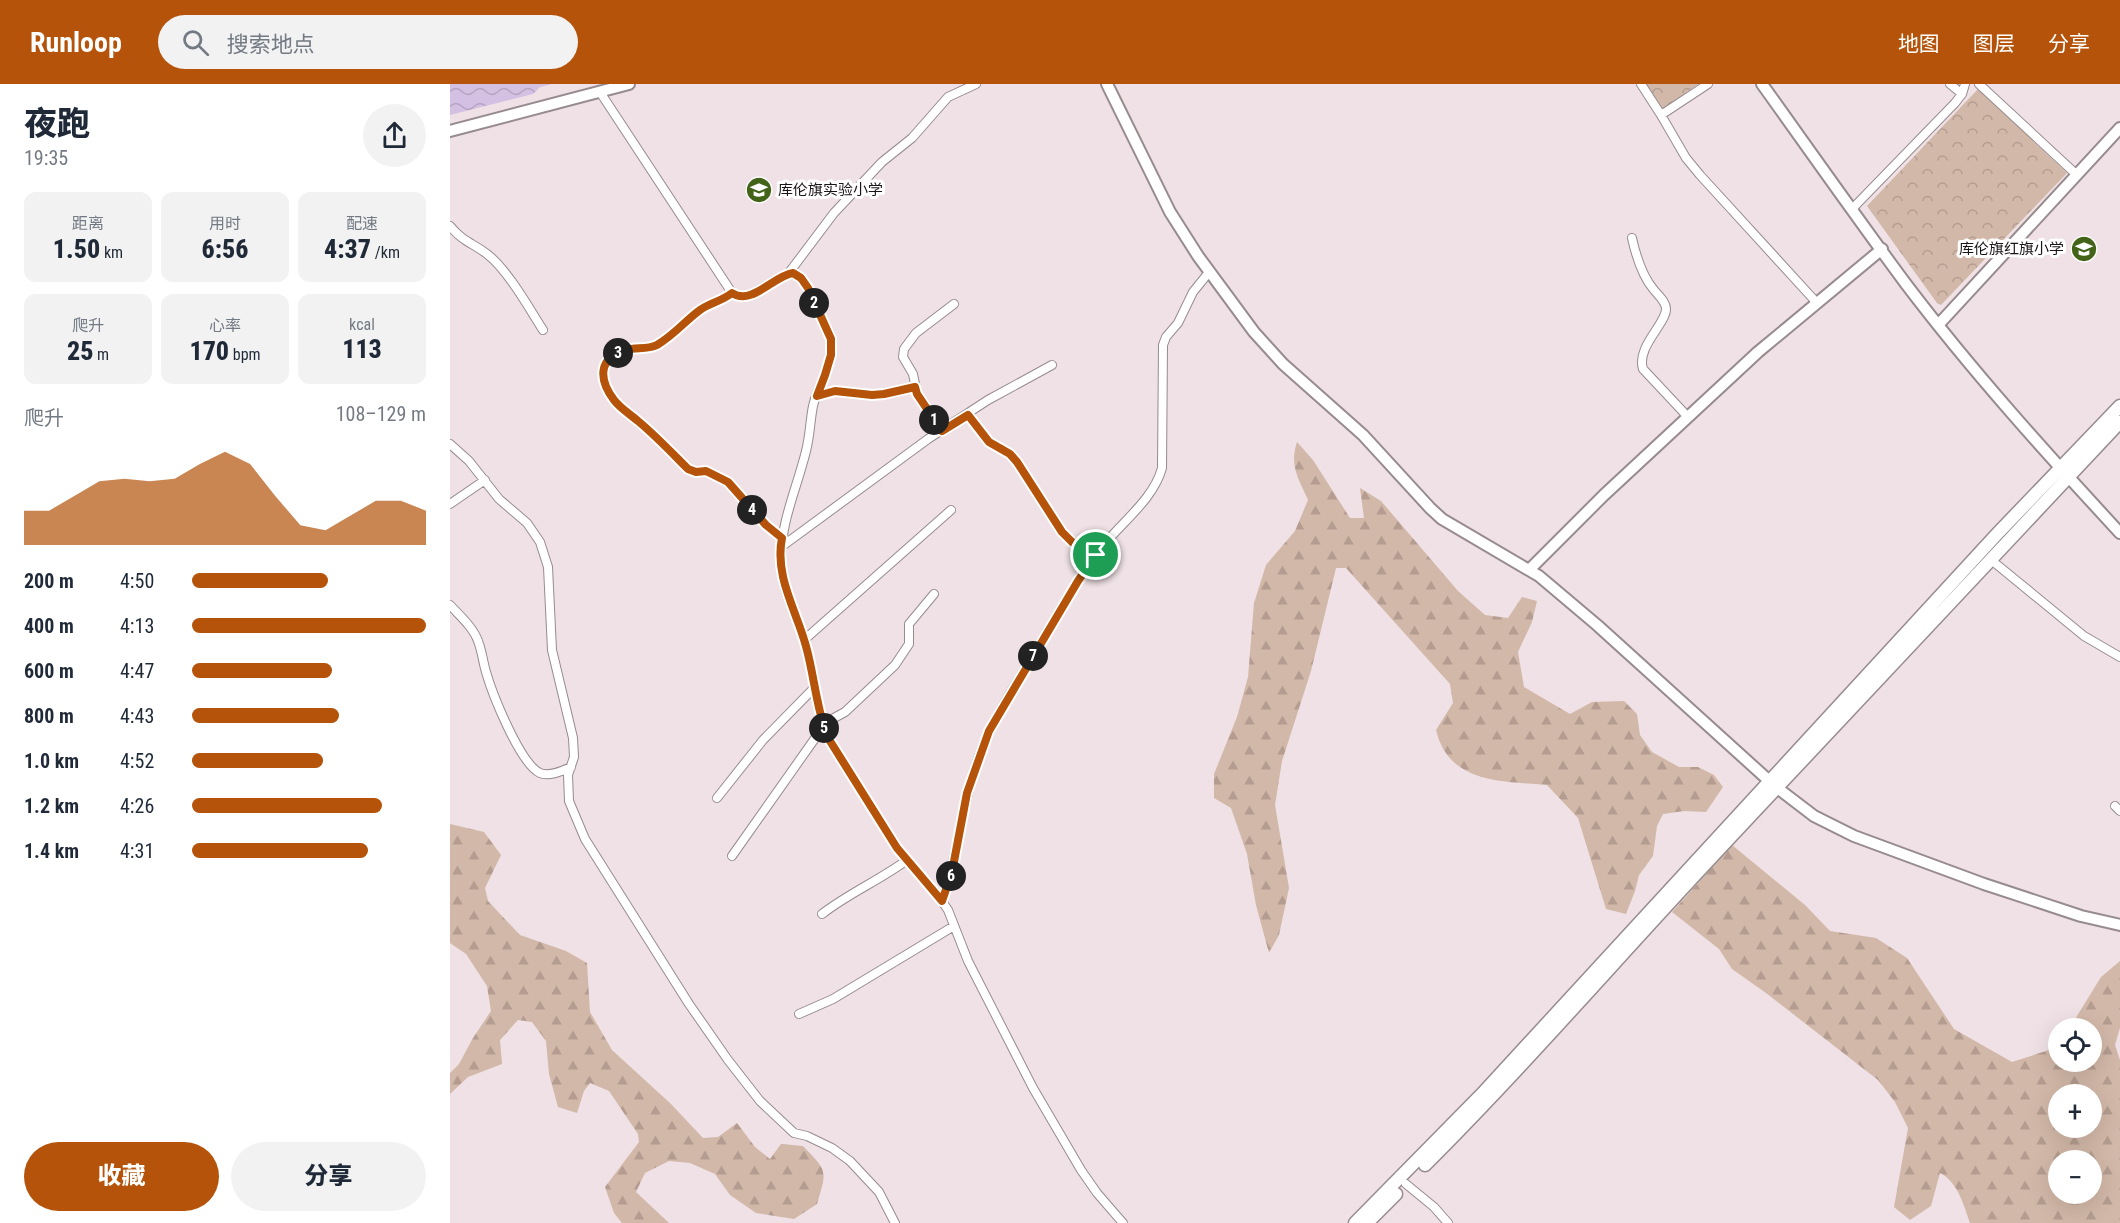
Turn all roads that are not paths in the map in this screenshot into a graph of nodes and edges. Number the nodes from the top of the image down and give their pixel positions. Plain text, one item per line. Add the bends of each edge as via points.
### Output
1 (628, 84) edge
2 (976, 84) edge
3 (1107, 84) edge
4 (1641, 84) edge
5 (1708, 84) edge
6 (1762, 84) edge
7 (1950, 84) edge
8 (1965, 84) edge
9 (1979, 84) edge
10 (600, 92) junction
11 (1962, 94) junction
12 (1661, 115) junction
13 (2120, 128) edge
14 (450, 131) edge
15 (2077, 175) junction
16 (1852, 209) junction
17 (450, 226) edge
18 (1632, 238) dead end
19 (1882, 249) junction
20 (1210, 271) junction
21 (788, 274) junction
22 (732, 293) junction
23 (1817, 303) junction
24 (954, 304) dead end
25 (1939, 324) junction
26 (543, 330) dead end
27 (1052, 366) dead end
28 (915, 387) junction
29 (817, 396) junction
30 (2120, 406) edge
31 (968, 415) junction
32 (1689, 417) junction
33 (2120, 422) edge
34 (942, 431) junction
35 (450, 444) edge
36 (2064, 473) junction
37 (485, 480) junction
38 (450, 504) edge
39 (951, 510) dead end
40 (2120, 533) edge
41 (782, 538) junction
42 (781, 547) junction
43 (1096, 555) junction
44 (1990, 559) junction
45 (1528, 570) junction
46 (934, 594) dead end
47 (450, 605) edge
48 (804, 640) junction
49 (2120, 657) edge
50 (815, 687) junction
51 (823, 726) junction
52 (571, 767) junction
53 (1773, 784) junction
54 (717, 798) dead end
55 (732, 856) dead end
56 (907, 860) junction
57 (942, 901) junction
58 (822, 914) dead end
59 (954, 926) junction
60 (2120, 926) edge
61 (800, 1014) dead end
62 (1406, 1184) junction
63 (895, 1223) edge
64 (1123, 1223) edge
65 (1355, 1223) edge
66 (1367, 1223) edge
67 (1448, 1223) edge

1 - 10 street
2 - 21 street via 948,97 912,138 882,162 834,213
3 - 20 street via 1170,212
4 - 12 street
5 - 12 street
6 - 16 street
7 - 11 street
8 - 11 street
9 - 15 street
10 - 14 street
10 - 22 street
11 - 16 street
12 - 23 street via 1700,175
13 - 15 street
15 - 25 street
16 - 19 street
17 - 26 street via 500,268
18 - 32 street via 1648,283 1666,304 1666,314 1641,362 1643,369
19 - 23 street
19 - 25 street
20 - 43 street via 1193,292 1163,345 1160,476 1135,512
20 - 45 street via 1254,332 1283,364 1363,435 1430,508 1456,528
21 - 22 street via 747,296
21 - 29 street via 801,278 808,288 831,339 831,355
22 - 41 street via 703,308 652,347 616,354 602,372 603,381 614,400 688,469 706,471 728,482
23 - 32 street
24 - 28 street via 916,333 904,349 903,357 914,374
25 - 36 street
27 - 31 street
28 - 29 street via 884,394 835,391
28 - 34 street
29 - 41 street
30 - 36 main road
31 - 34 street
31 - 43 street via 989,442 1017,462 1062,532
32 - 45 street
33 - 36 main road
34 - 42 street
35 - 37 street
36 - 40 street
36 - 44 main road
36 - 53 main road
37 - 38 street
37 - 52 street via 499,499 527,523 540,542 548,567 552,650 573,738
39 - 48 street
41 - 42 street
42 - 48 street via 783,581
43 - 57 street via 989,731 967,793 952,872
44 - 49 street via 2076,630
44 - 53 main road
45 - 53 street via 1597,625
46 - 51 street via 909,624 909,644 896,665 845,712
47 - 52 street via 478,640 494,695 521,752 539,772 548,774
48 - 50 street
50 - 51 street
50 - 54 street via 763,740
51 - 55 street
51 - 56 street
52 - 63 street via 569,801 585,839 728,1060 784,1126 832,1148 850,1161 879,1192
53 - 60 street via 1814,816 1854,836 2005,891
53 - 62 main road via 1521,1066
53 - 65 main road via 1482,1094
56 - 57 street
56 - 58 street
57 - 59 street
59 - 61 street via 833,999
59 - 64 street via 1033,1089 1081,1170
62 - 66 main road
62 - 67 street

